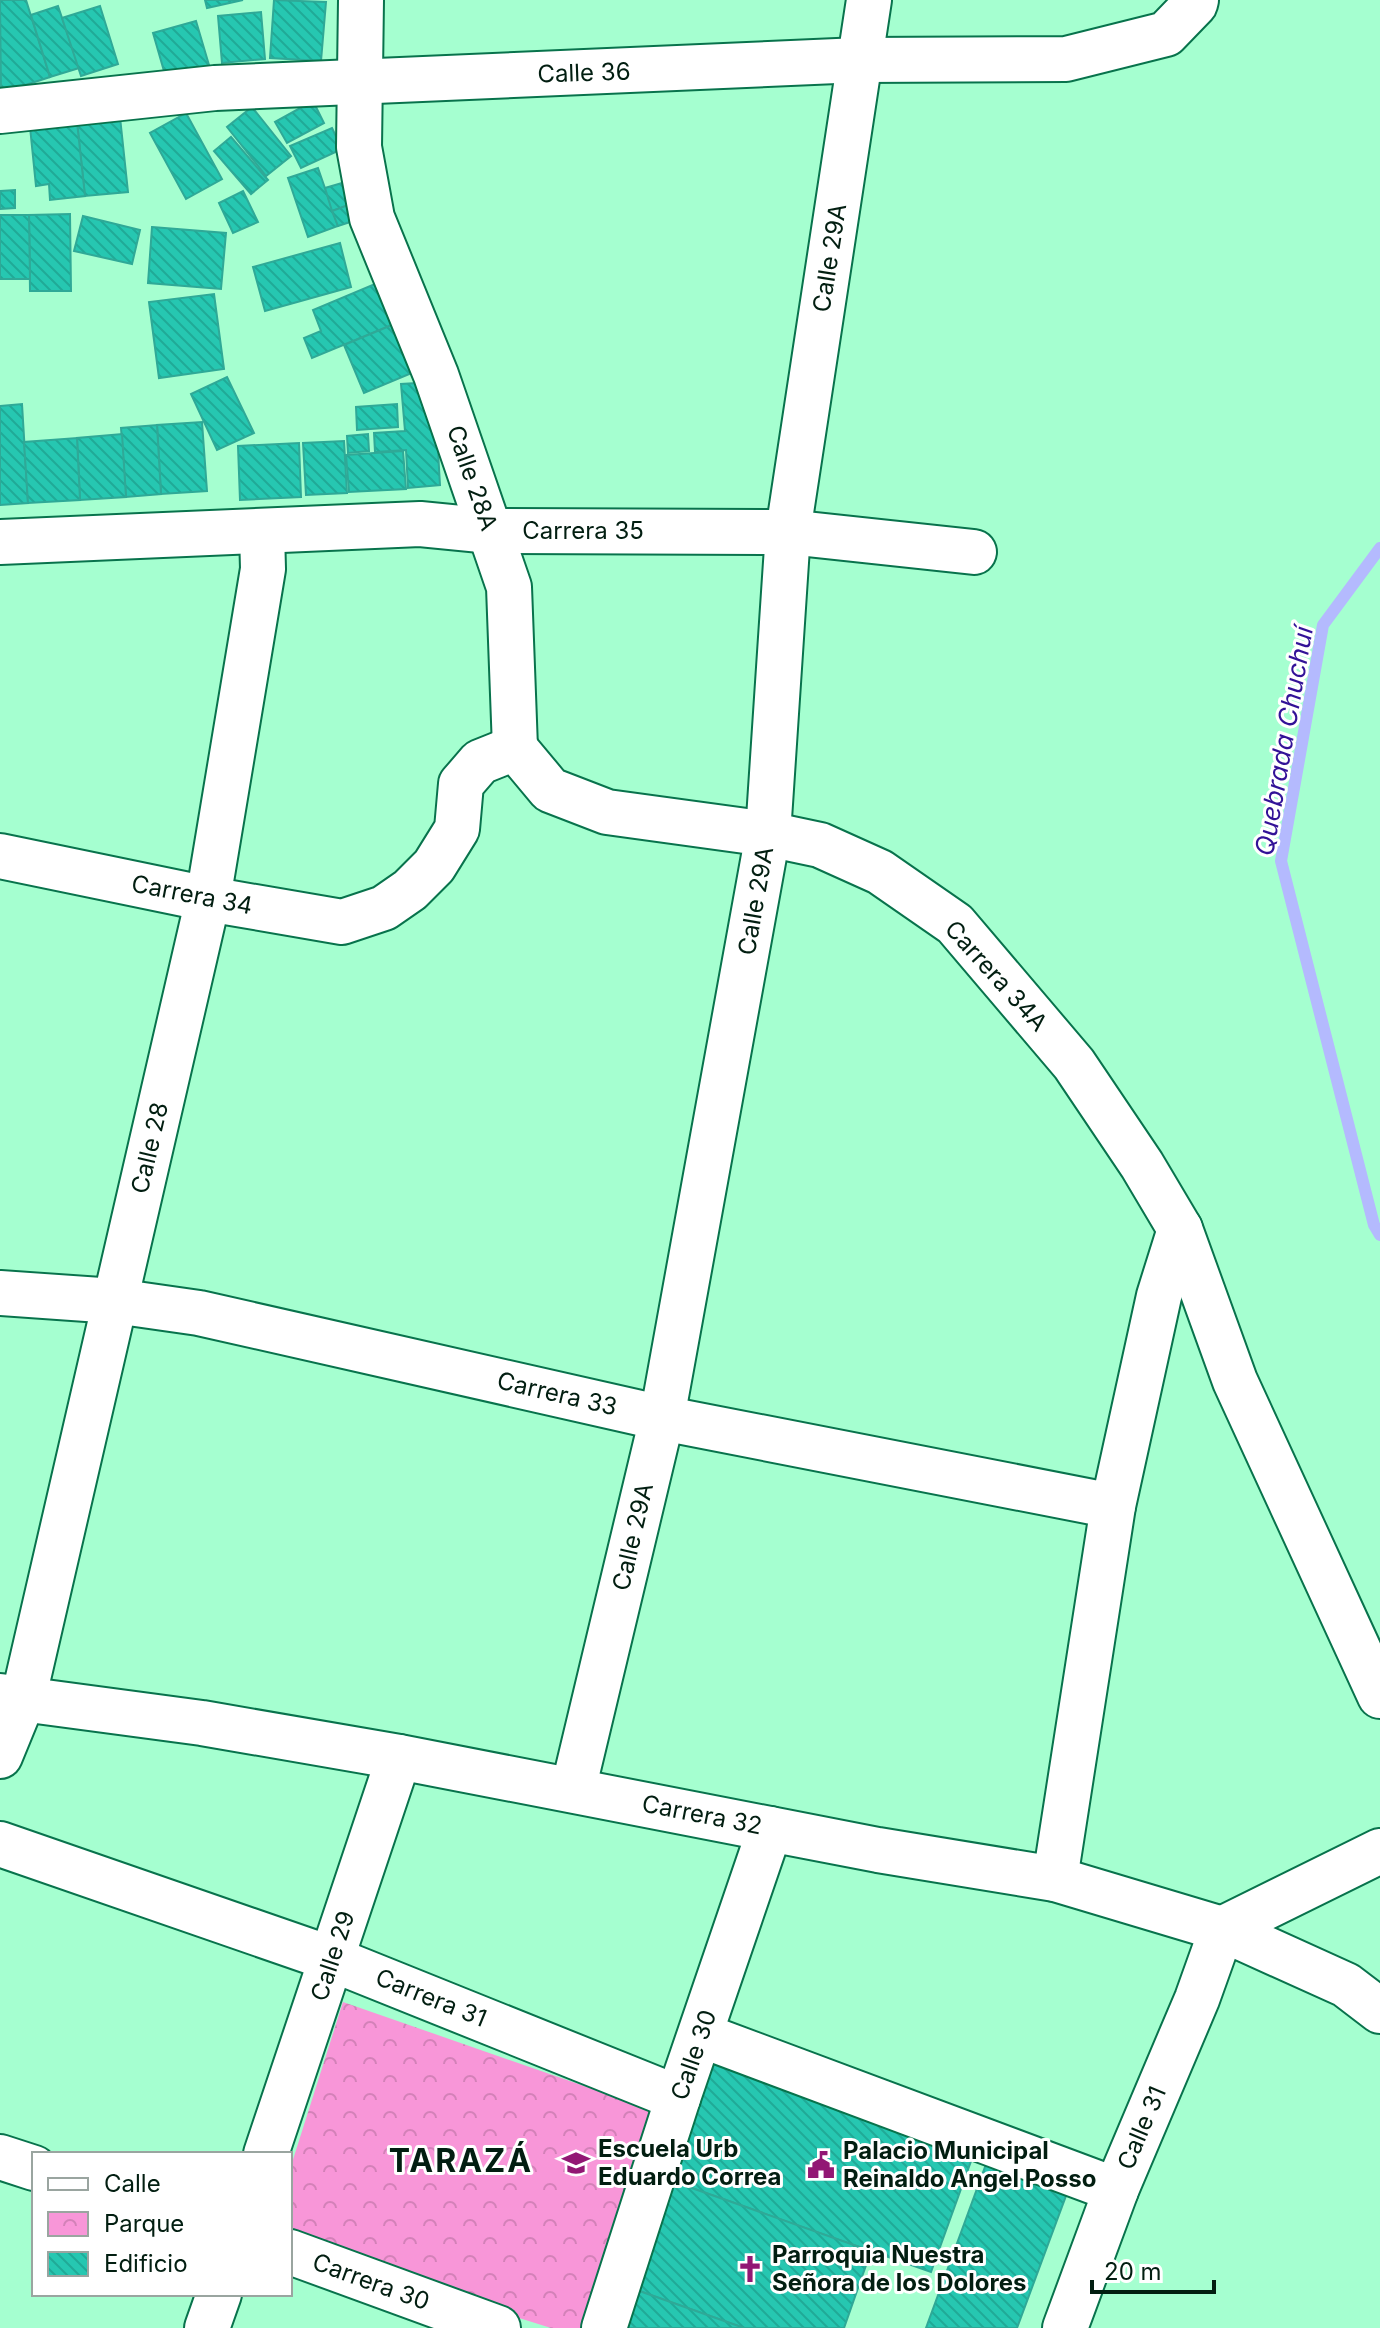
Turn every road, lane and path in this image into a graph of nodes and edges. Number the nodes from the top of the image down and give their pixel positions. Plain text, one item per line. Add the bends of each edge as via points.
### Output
1 (361, 0) edge
2 (869, 0) edge
3 (1196, 0) edge
4 (860, 60) junction
5 (359, 82) junction
6 (0, 111) edge
7 (491, 531) junction
8 (262, 532) junction
9 (788, 532) junction
10 (0, 542) edge
11 (974, 552) dead end
12 (515, 748) junction
13 (768, 834) junction
14 (0, 856) edge
15 (208, 899) junction
16 (1180, 1229) junction
17 (0, 1293) edge
18 (115, 1301) junction
19 (662, 1418) junction
20 (1113, 1506) junction
21 (1380, 1696) edge
22 (11, 1698) edge
23 (0, 1756) edge
24 (399, 1757) junction
25 (573, 1790) junction
26 (770, 1829) junction
27 (0, 1844) edge
28 (1380, 1851) edge
29 (1055, 1879) junction
30 (1222, 1929) junction
31 (332, 1959) junction
32 (1380, 2011) edge
33 (701, 2035) junction
34 (678, 2098) junction
35 (267, 2152) edge
36 (0, 2157) edge
37 (32, 2167) edge
38 (1116, 2190) junction
39 (292, 2253) edge
40 (218, 2296) edge
41 (207, 2328) edge
42 (498, 2328) edge
43 (604, 2328) edge
44 (1065, 2328) edge

1 - 5 street, Calle 28A
2 - 4 street, Calle 29A
3 - 4 street, Calle 36 via 1166,34 1066,59
4 - 5 street, Calle 36
4 - 9 street, Calle 29A
5 - 6 street, Calle 36 via 215,88
5 - 7 street, Calle 28A via 359,147 372,218 436,375
7 - 8 street, Carrera 35 via 420,524
7 - 9 street, Carrera 35
7 - 12 street, Calle 28A via 509,587
8 - 10 street, Carrera 35
8 - 15 street, Calle 28 via 263,569
9 - 11 street, Carrera 35
9 - 13 street, Calle 29A
12 - 13 street, Carrera 34A via 550,790 607,812
12 - 15 street, Carrera 34 via 480,762 461,784 457,829 434,866 384,908 342,922
13 - 16 street, Carrera 34A via 820,845 880,872 955,924 1074,1064
13 - 19 street, Calle 29A
14 - 15 street, Carrera 34
15 - 18 street, Calle 28
16 - 20 street via 1159,1296
16 - 21 street, Carrera 34A via 1235,1381
17 - 18 street, Carrera 33
18 - 19 street, Carrera 33 via 199,1313
18 - 22 street, Calle 28
19 - 20 street, Carrera 33
19 - 25 street, Calle 29A
20 - 29 street
22 - 23 street, Calle 28
22 - 24 street, Carrera 32
24 - 25 street, Carrera 32
24 - 31 street, Calle 29
25 - 26 street, Carrera 32
26 - 29 street, Carrera 32
26 - 33 street, Calle 30
27 - 31 street, Carrera 31
28 - 30 street
29 - 30 street, Carrera 32
30 - 32 street, Carrera 32 via 1346,1985
30 - 38 street, Calle 31
31 - 34 street, Carrera 31
31 - 35 street, Calle 29
33 - 34 street, Calle 30
33 - 38 street
34 - 43 street, Calle 30
36 - 37 street
38 - 44 street, Calle 31
39 - 42 street, Carrera 30
40 - 41 street

